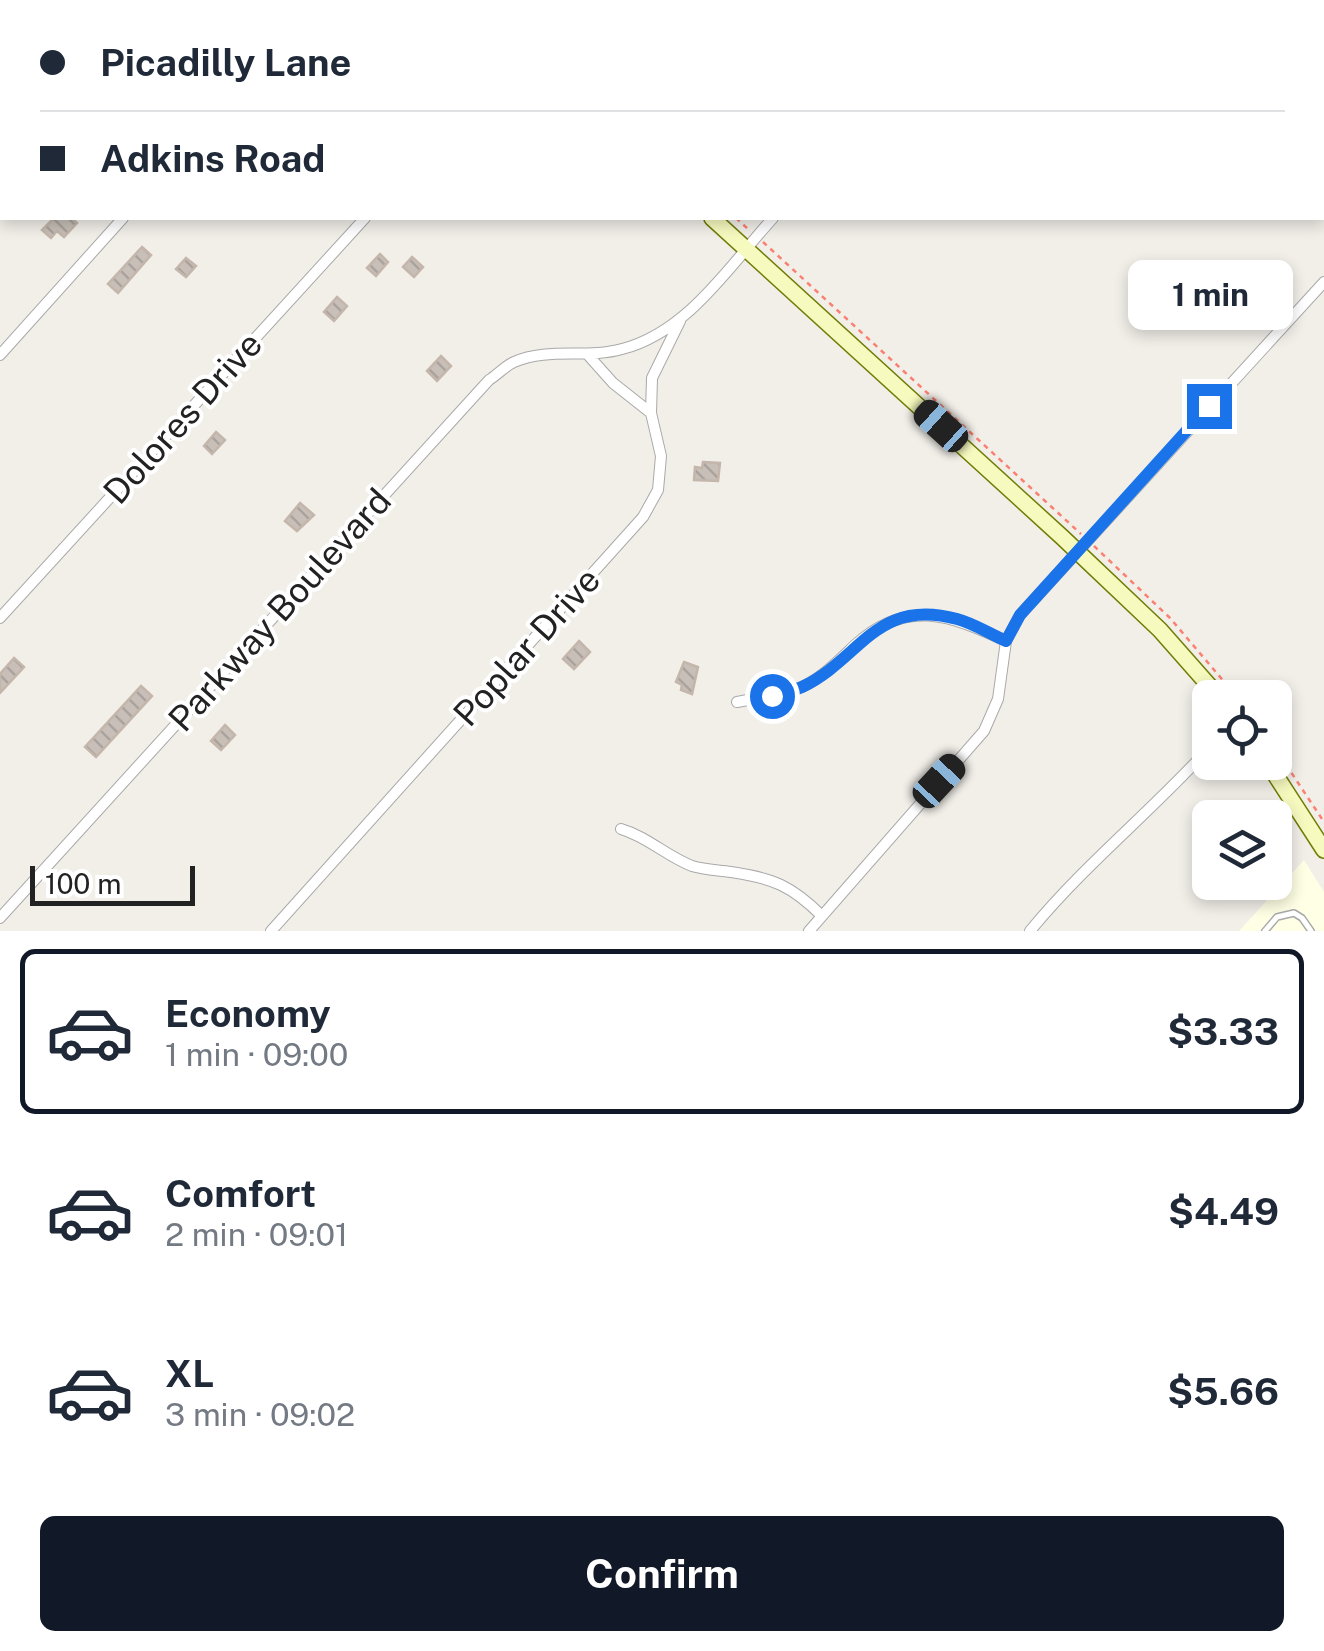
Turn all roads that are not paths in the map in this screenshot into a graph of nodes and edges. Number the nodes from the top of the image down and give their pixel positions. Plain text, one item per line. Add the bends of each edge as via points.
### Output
1 (121, 220) edge
2 (363, 220) edge
3 (715, 220) edge
4 (771, 220) edge
5 (751, 242) junction
6 (1324, 282) edge
7 (681, 320) junction
8 (0, 354) edge
9 (588, 355) junction
10 (651, 413) junction
11 (1082, 546) junction
12 (0, 618) edge
13 (1006, 641) junction
14 (1204, 680) edge
15 (738, 702) dead end
16 (1192, 767) edge
17 (1279, 780) edge
18 (622, 830) dead end
19 (1324, 850) edge
20 (822, 916) junction
21 (0, 918) edge
22 (271, 931) edge
23 (809, 931) edge
24 (1030, 931) edge
25 (1265, 931) edge
26 (1311, 931) edge

1 - 8 street
2 - 12 street, Dolores Drive
3 - 5 street
4 - 5 street, Parkway Boulevard
5 - 7 street, Parkway Boulevard
5 - 11 street
6 - 11 street
7 - 9 street, Parkway Boulevard via 625,349
7 - 10 street, Poplar Drive via 652,378
9 - 10 street
9 - 21 street, Parkway Boulevard via 544,354 514,362 489,380
10 - 22 street, Poplar Drive via 661,456 658,490 643,518
11 - 13 street via 1020,615
11 - 14 street
13 - 15 street via 956,618 913,614 861,639 801,688
13 - 20 street via 998,699 984,732
16 - 24 street via 1090,862
17 - 19 street
18 - 20 street via 698,868 772,879
20 - 23 street
25 - 26 lane via 1277,917 1294,913

